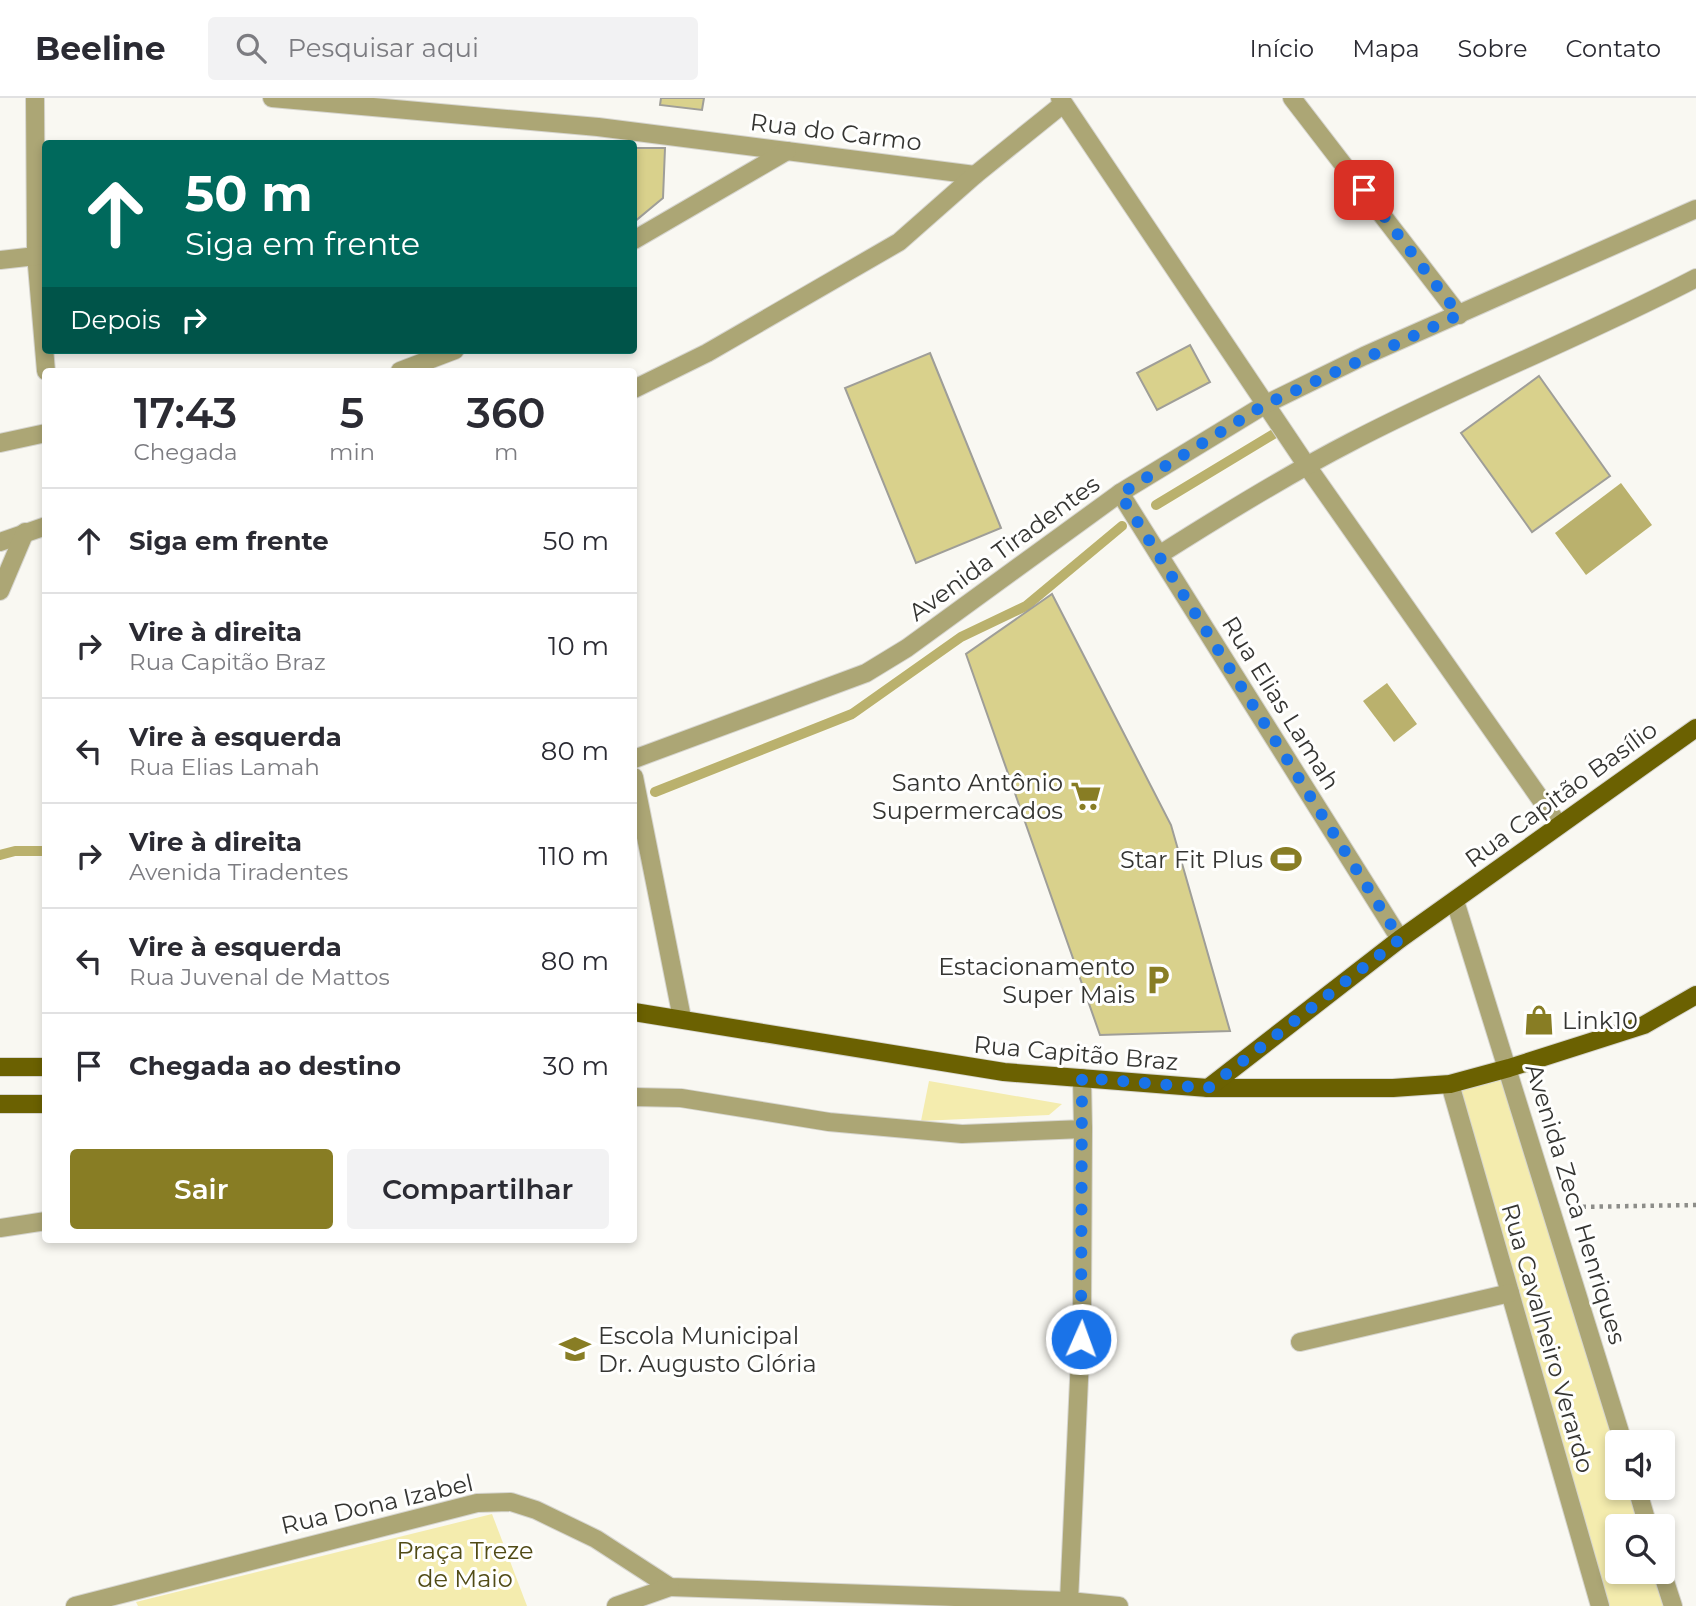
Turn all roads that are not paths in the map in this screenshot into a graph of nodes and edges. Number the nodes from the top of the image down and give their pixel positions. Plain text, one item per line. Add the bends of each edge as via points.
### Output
1 (35, 98) edge
2 (272, 98) edge
3 (1292, 98) edge
4 (1062, 101) edge
5 (787, 151) junction
6 (975, 175) junction
7 (1696, 209) edge
8 (637, 238) edge
9 (41, 254) edge
10 (0, 260) edge
11 (42, 277) edge
12 (1696, 278) edge
13 (1459, 315) junction
14 (445, 354) edge
15 (408, 368) edge
16 (637, 387) edge
17 (1266, 404) junction
18 (42, 434) edge
19 (0, 443) edge
20 (1307, 466) junction
21 (1120, 494) junction
22 (42, 527) edge
23 (25, 532) junction
24 (0, 542) edge
25 (1159, 555) junction
26 (0, 591) edge
27 (1696, 728) edge
28 (637, 758) edge
29 (637, 792) edge
30 (1558, 824) junction
31 (1455, 901) junction
32 (1400, 939) junction
33 (1696, 995) edge
34 (637, 1012) edge
35 (682, 1018) junction
36 (0, 1067) edge
37 (42, 1067) edge
38 (1509, 1068) junction
39 (1082, 1078) junction
40 (1450, 1084) junction
41 (1208, 1088) junction
42 (637, 1097) edge
43 (0, 1104) edge
44 (42, 1104) edge
45 (1083, 1129) junction
46 (42, 1222) edge
47 (0, 1228) edge
48 (1510, 1293) junction
49 (1300, 1342) dead end
50 (1619, 1430) edge
51 (1666, 1584) edge
52 (670, 1587) junction
53 (843, 1600) edge
54 (1069, 1601) junction
55 (75, 1606) edge
56 (616, 1606) edge
57 (1119, 1606) edge
58 (1600, 1606) edge
59 (1673, 1606) edge

1 - 9 street
2 - 5 street, Rua do Carmo via 598,127
3 - 13 street
4 - 6 street
4 - 17 street
5 - 6 street, Rua do Carmo
5 - 8 street
6 - 16 street via 899,242 857,269
7 - 13 street, Avenida Tiradentes
9 - 10 street
9 - 11 street
12 - 20 street
13 - 17 street, Avenida Tiradentes
14 - 15 street
17 - 20 street
17 - 21 street, Avenida Tiradentes
18 - 19 street
20 - 25 street
20 - 30 street
21 - 25 street, Rua Elias Lamah
21 - 28 street, Avenida Tiradentes via 866,673
22 - 23 street
23 - 24 street
23 - 26 street
25 - 32 street, Rua Elias Lamah
27 - 30 main road, Rua Capitão Basílio
29 - 35 street
30 - 31 main road, Rua Capitão Basílio
31 - 32 main road, Rua Capitão Braz
31 - 38 street, Avenida Zeca Henriques
32 - 41 main road, Rua Capitão Braz
33 - 38 main road via 1644,1025
34 - 35 main road, Rua Capitão Braz
35 - 39 main road, Rua Capitão Braz via 964,1068
36 - 37 main road
38 - 40 main road
38 - 50 street, Avenida Zeca Henriques
39 - 41 main road, Rua Capitão Braz
39 - 45 street
40 - 41 main road
40 - 48 street, Rua Cavalheiro Verardo
42 - 45 street via 681,1097 829,1122 962,1134
43 - 44 main road
45 - 54 street via 1082,1313
46 - 47 street
48 - 49 street
48 - 58 street, Rua Cavalheiro Verardo
51 - 59 street
52 - 53 street
52 - 55 street, Rua Dona Izabel via 596,1539 536,1510 511,1502 477,1503
52 - 56 street
53 - 54 street
54 - 57 street

